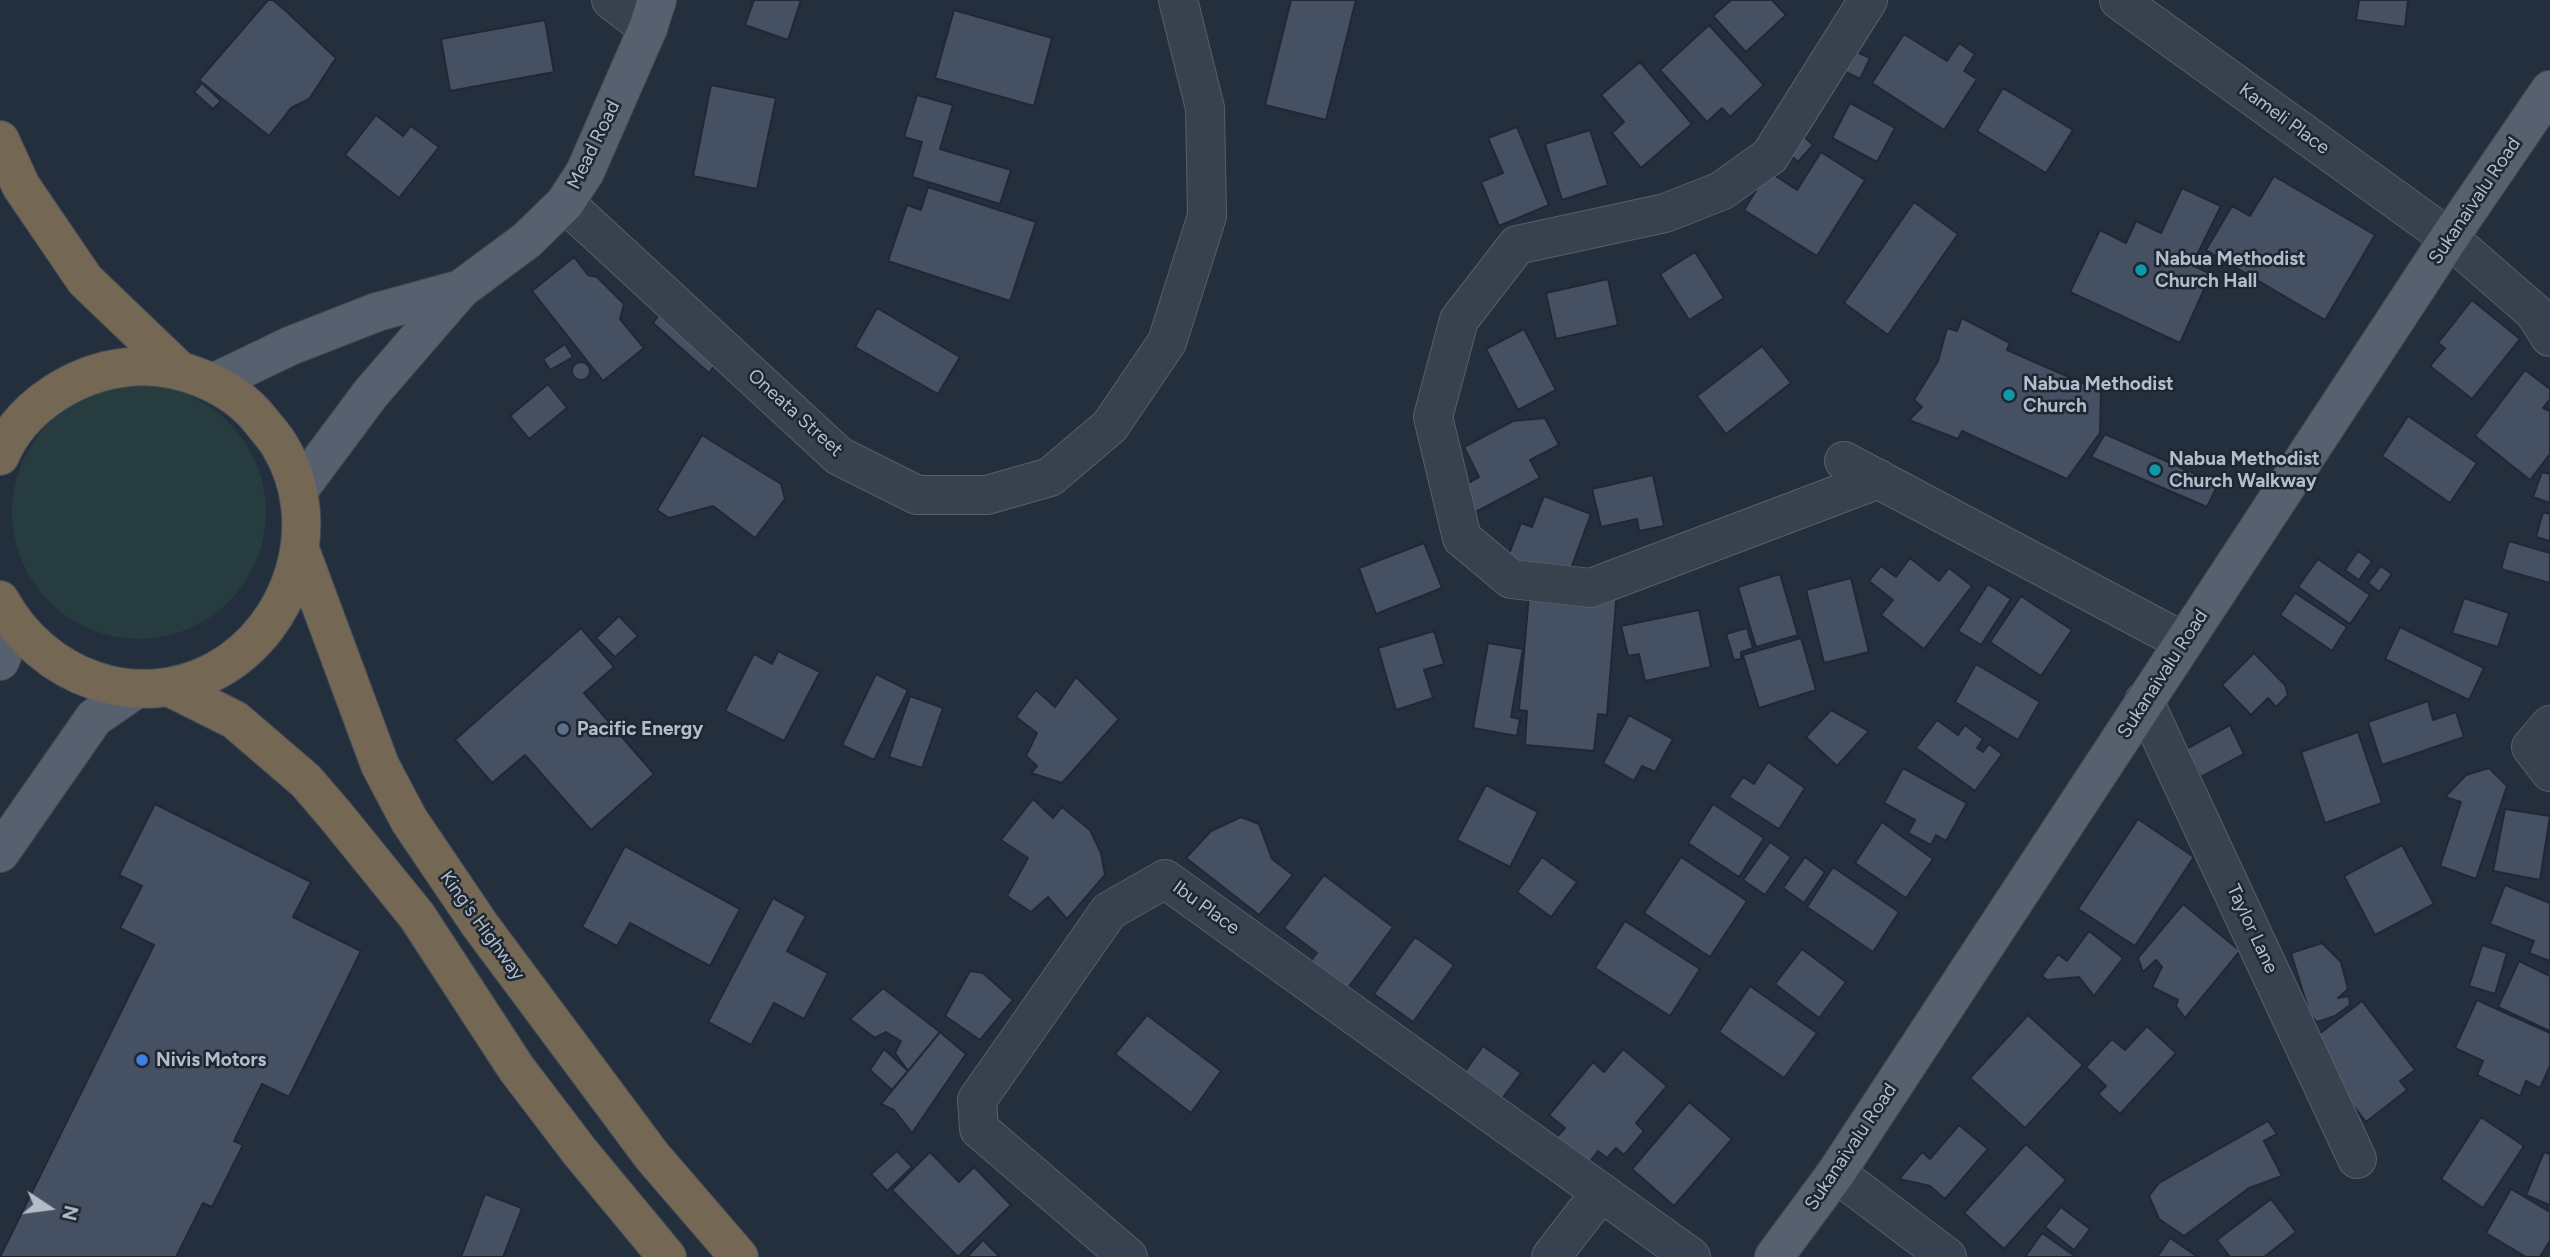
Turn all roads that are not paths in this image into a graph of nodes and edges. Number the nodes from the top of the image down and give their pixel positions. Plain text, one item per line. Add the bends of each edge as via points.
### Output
1 (611, 0) edge
2 (1178, 0) edge
3 (1868, 0) edge
4 (2119, 0) edge
5 (653, 14) edge
6 (2550, 90) edge
7 (0, 140) edge
8 (565, 203) junction
9 (2449, 238) junction
10 (461, 289) junction
11 (2550, 337) edge
12 (197, 377) junction
13 (0, 456) edge
14 (1844, 461) dead end
15 (1879, 479) junction
16 (298, 491) junction
17 (301, 552) junction
18 (7, 613) edge
19 (2184, 642) junction
20 (0, 661) edge
21 (153, 688) junction
22 (2144, 701) junction
23 (0, 853) edge
24 (2357, 1159) dead end
25 (1836, 1173) junction
26 (1601, 1192) junction
27 (667, 1257) edge
28 (739, 1257) edge
29 (1128, 1257) edge
30 (1551, 1257) edge
31 (1691, 1257) edge
32 (1774, 1257) edge
33 (1947, 1257) edge

1 - 5 street
2 - 8 street, Oneata Street via 1205,108 1207,216 1167,342 1110,426 1050,477 986,495 917,495 839,456
3 - 15 street via 1770,156 1721,191 1665,213 1517,245 1459,320 1433,417 1462,538 1511,579 1591,588
4 - 9 street, Kameli Place
5 - 8 main road, Mead Road via 585,172
6 - 9 main road, Sukanaivalu Road
7 - 12 highway via 21,186 85,280
8 - 10 main road, Mead Road via 527,240
9 - 11 street, Kameli Place via 2534,312
9 - 19 main road, Sukanaivalu Road
10 - 12 main road, Mead Road via 365,316
10 - 16 main road, Mead Road via 371,393
12 - 13 highway via 130,367 81,378 38,404 5,443
12 - 16 highway via 252,409 281,446
14 - 15 street
15 - 19 street
16 - 17 highway
17 - 21 highway via 286,599 257,640 216,670
17 - 28 highway, King's Highway via 348,688 380,765 415,830 652,1156
18 - 20 main road
18 - 21 highway via 47,658 89,680
19 - 22 main road, Sukanaivalu Road
21 - 23 main road via 94,718
21 - 27 highway via 235,720 306,781 417,916 516,1068
22 - 24 street, Taylor Lane
22 - 25 main road, Sukanaivalu Road
25 - 32 main road, Sukanaivalu Road
25 - 33 street
26 - 29 street, Ibu Place via 1165,878 1109,911 977,1100 979,1129
26 - 30 street
26 - 31 street, Ibu Place

